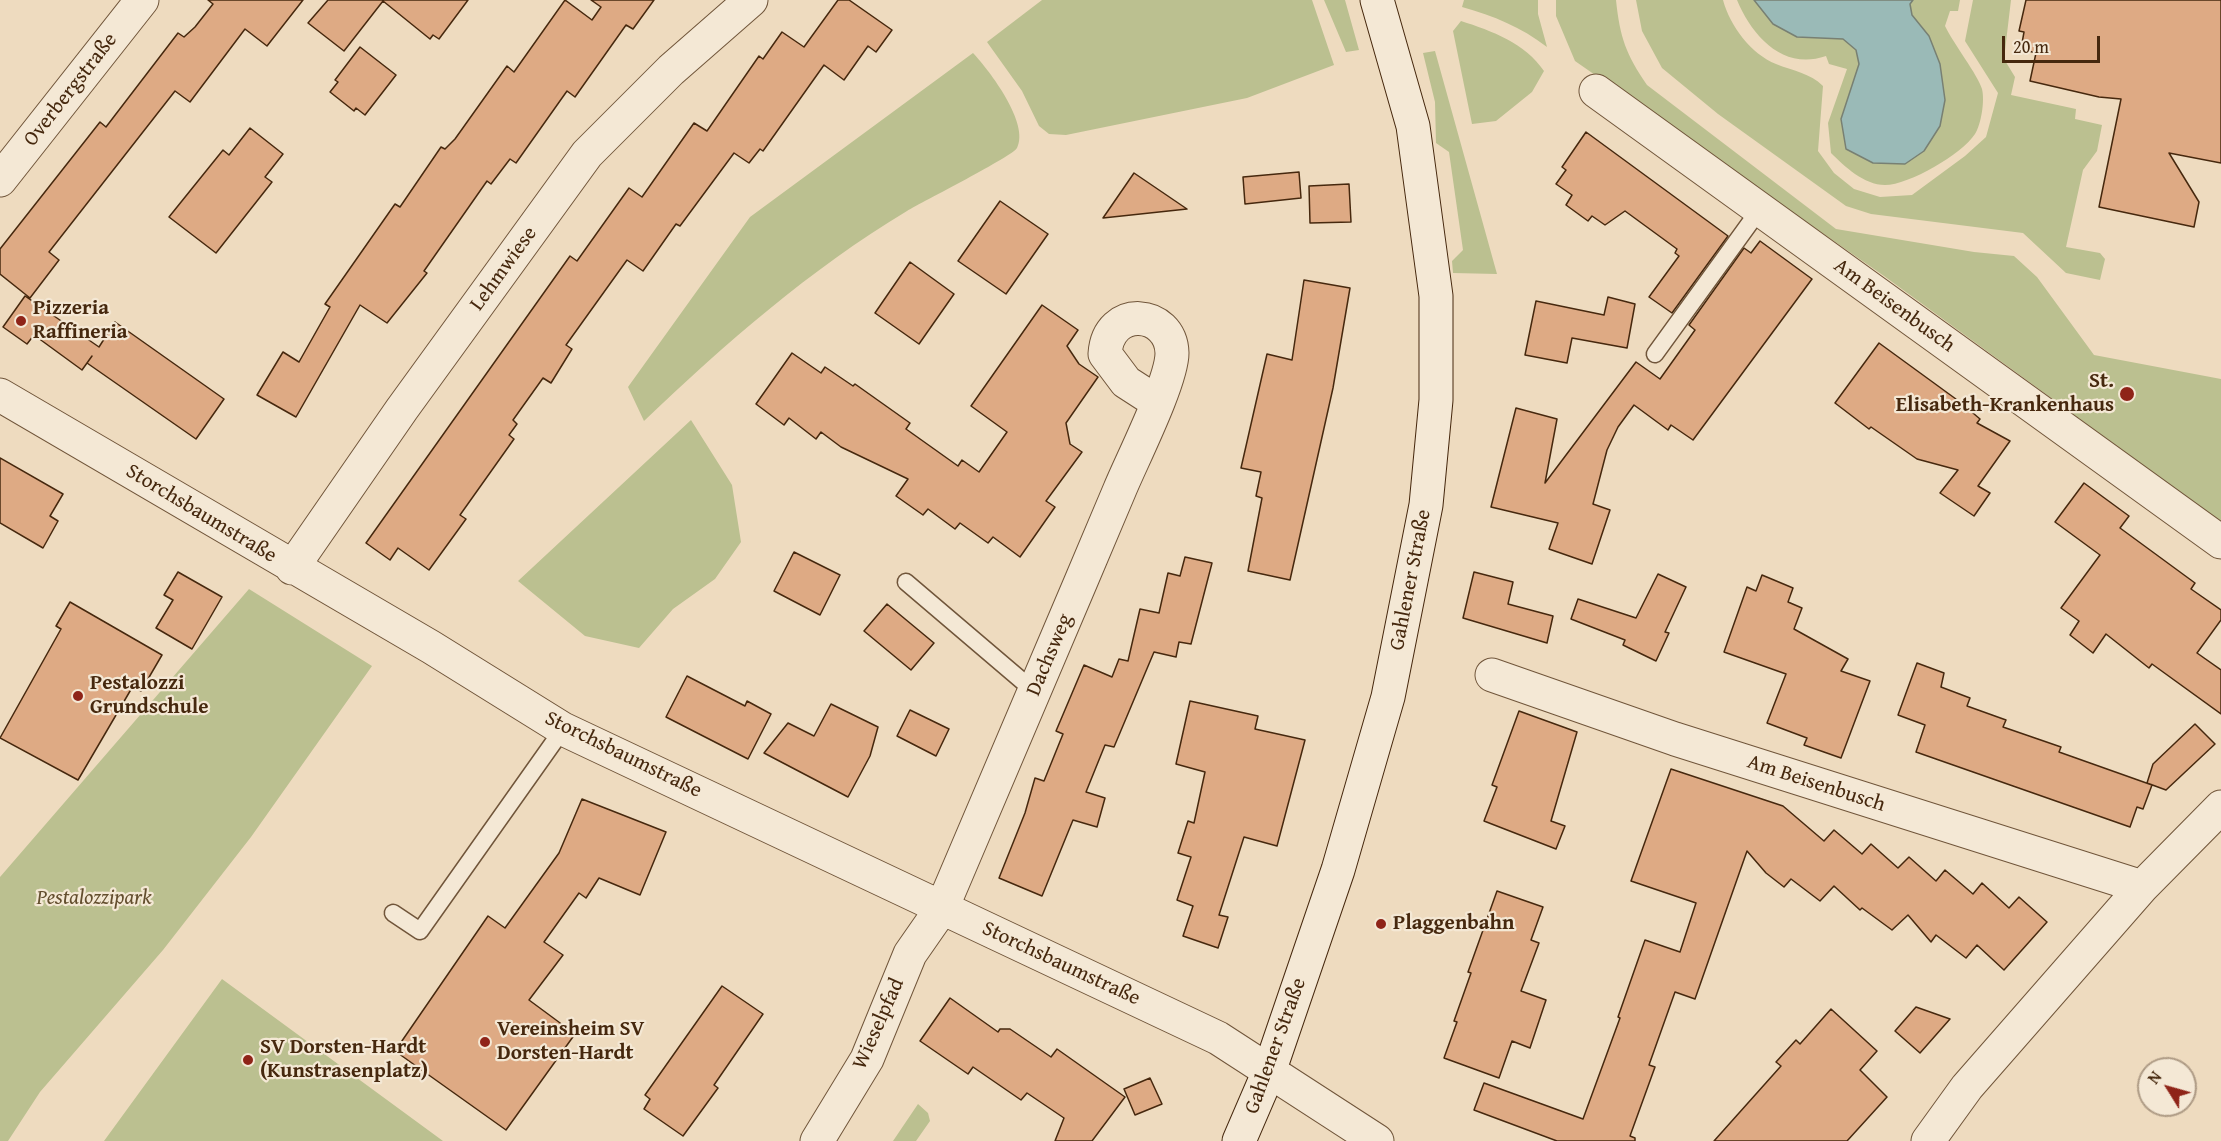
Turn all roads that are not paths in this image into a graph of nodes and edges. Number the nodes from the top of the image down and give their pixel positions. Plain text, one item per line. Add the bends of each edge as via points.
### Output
1 (142, 0) edge
2 (751, 0) edge
3 (1377, 0) edge
4 (1596, 91) dead end
5 (0, 180) edge
6 (1760, 208) junction
7 (1655, 354) dead end
8 (0, 395) edge
9 (1157, 402) dead end
10 (2221, 542) edge
11 (292, 568) junction
12 (906, 582) dead end
13 (1492, 675) dead end
14 (1034, 691) junction
15 (563, 729) junction
16 (2221, 807) edge
17 (2142, 887) junction
18 (942, 908) junction
19 (393, 913) dead end
20 (1270, 1069) junction
21 (817, 1141) edge
22 (1239, 1141) edge
23 (1377, 1141) edge
24 (1928, 1141) edge

1 - 5 street, Overbergstraße
2 - 11 street, Lehmwiese via 671,70 587,154
3 - 20 street, Gahlener Straße via 1413,126 1436,296 1436,400 1426,505 1388,697 1338,870
4 - 6 street, Am Beisenbusch
6 - 7 lane
6 - 10 street, Am Beisenbusch
8 - 11 street, Storchsbaumstraße
9 - 14 street, Dachsweg
11 - 15 street, Storchsbaumstraße via 431,647
12 - 14 lane
13 - 17 street, Am Beisenbusch via 1675,739
14 - 18 street, Dachsweg
15 - 18 street, Storchsbaumstraße
15 - 19 lane via 420,931
16 - 17 street
17 - 24 street via 1967,1087
18 - 20 street, Storchsbaumstraße via 1218,1038
18 - 21 street, Wieselpfad via 910,954 867,1059
20 - 22 street, Gahlener Straße
20 - 23 street

